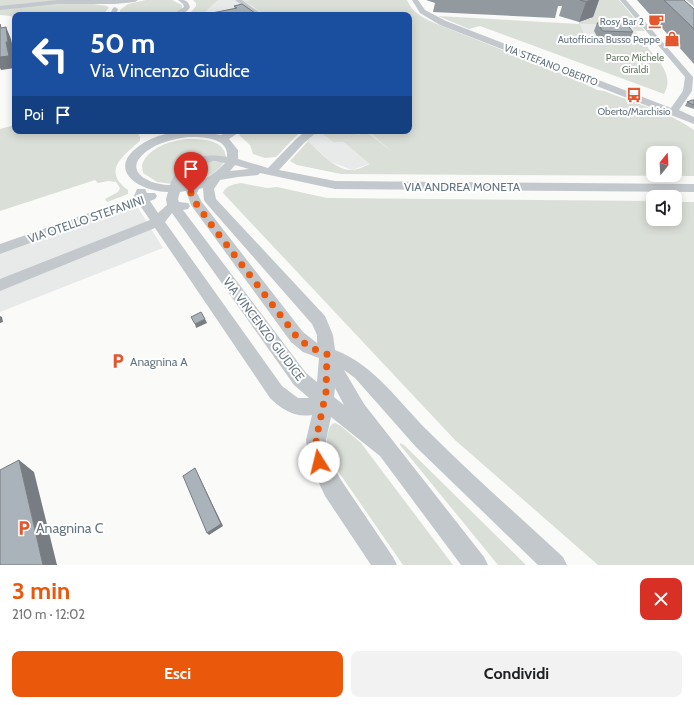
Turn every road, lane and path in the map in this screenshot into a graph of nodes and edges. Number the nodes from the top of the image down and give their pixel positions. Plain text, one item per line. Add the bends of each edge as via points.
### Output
1 (135, 0) edge
2 (181, 0) edge
3 (238, 0) edge
4 (415, 0) edge
5 (623, 0) edge
6 (682, 0) edge
7 (689, 0) edge
8 (100, 2) junction
9 (694, 4) edge
10 (0, 8) edge
11 (694, 11) edge
12 (116, 12) edge
13 (180, 12) edge
14 (256, 12) edge
15 (673, 111) junction
16 (692, 121) edge
17 (150, 134) edge
18 (184, 134) joint
19 (231, 134) edge
20 (307, 134) edge
21 (222, 139) junction
22 (144, 148) junction
23 (233, 158) junction
24 (274, 168) junction
25 (215, 178) junction
26 (694, 184) edge
27 (194, 186) junction
28 (389, 188) junction
29 (414, 188) junction
30 (694, 188) edge
31 (174, 189) junction
32 (143, 192) junction
33 (694, 192) edge
34 (694, 195) edge
35 (174, 206) junction
36 (201, 210) junction
37 (158, 221) junction
38 (0, 244) edge
39 (0, 249) edge
40 (0, 285) edge
41 (327, 354) junction
42 (325, 401) junction
43 (385, 448) junction
44 (385, 565) edge
45 (476, 565) edge
46 (555, 565) edge

1 - 8 street
1 - 12 street via 122,4
2 - 13 street via 187,7
3 - 14 street
4 - 15 street, VIA STEFANO OBERTO via 423,12 443,23
5 - 15 street via 689,77 688,91
6 - 11 street
7 - 9 street
8 - 10 street via 57,2
8 - 12 street via 111,4
15 - 16 street, VIA STEFANO OBERTO
17 - 22 street via 150,140
18 - 21 street via 204,134
18 - 22 street
19 - 21 street
20 - 24 street
21 - 23 street via 232,148
22 - 32 street via 134,158 131,168
23 - 24 street, VIA ANDREA MONETA
23 - 25 street
23 - 28 street, VIA ANDREA MONETA via 253,168 332,185
23 - 31 street via 214,158 193,163 181,172
24 - 28 street, VIA ANDREA MONETA via 335,181
25 - 27 street, VIA OTELLO STEFANINI
25 - 28 street, VIA ANDREA MONETA via 238,173 330,192
25 - 41 street, VIA VINCENZO GIUDICE via 208,189 210,200 318,321 325,335
26 - 29 street, VIA ANDREA MONETA
27 - 31 street, VIA OTELLO STEFANINI
27 - 36 street, VIA VINCENZO GIUDICE via 191,193
28 - 29 street, VIA ANDREA MONETA
29 - 30 street, VIA ANDREA MONETA
29 - 33 street, VIA ANDREA MONETA
29 - 34 street, VIA ANDREA MONETA
31 - 32 street, VIA OTELLO STEFANINI
31 - 35 street
32 - 37 street
32 - 38 street, VIA OTELLO STEFANINI
32 - 39 street, VIA OTELLO STEFANINI
35 - 36 street
35 - 37 street via 166,210
35 - 42 street, VIA VINCENZO GIUDICE via 304,384
36 - 41 street, VIA VINCENZO GIUDICE via 297,337 309,347
37 - 40 street
37 - 42 street via 276,392 287,402 298,407 308,408
41 - 42 street
41 - 43 street, VIA VINCENZO GIUDICE via 343,387
41 - 46 street, VIA VINCENZO GIUDICE via 349,364 361,373 423,440
42 - 43 street, VIA VINCENZO GIUDICE
42 - 44 street via 317,434 319,462 325,476
43 - 45 street, VIA VINCENZO GIUDICE

